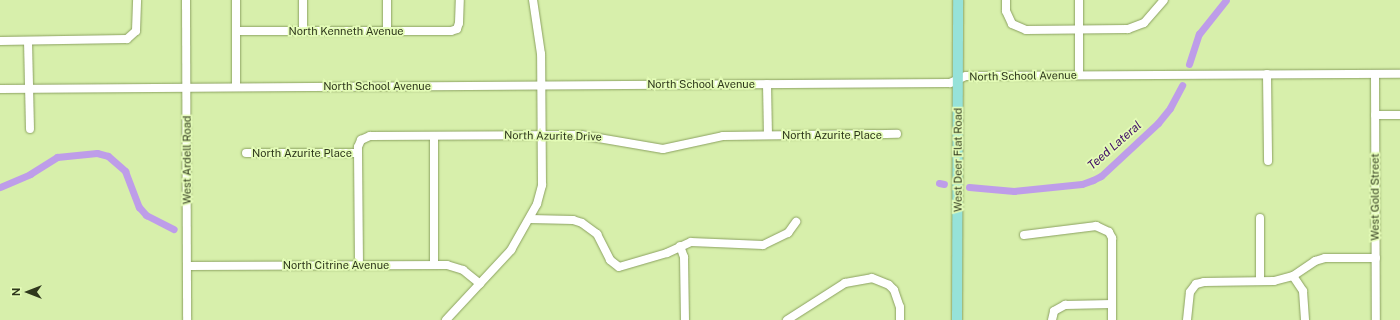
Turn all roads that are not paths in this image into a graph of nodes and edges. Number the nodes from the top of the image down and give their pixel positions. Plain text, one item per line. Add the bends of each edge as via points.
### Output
1 (137, 0) edge
2 (186, 0) edge
3 (236, 0) edge
4 (303, 0) edge
5 (387, 0) edge
6 (460, 0) edge
7 (534, 0) edge
8 (958, 0) edge
9 (1006, 0) edge
10 (1079, 0) edge
11 (1164, 0) edge
12 (1079, 30) junction
13 (236, 31) junction
14 (303, 31) junction
15 (387, 31) junction
16 (0, 41) edge
17 (28, 41) junction
18 (1267, 74) junction
19 (1400, 74) edge
20 (1079, 75) junction
21 (1375, 75) junction
22 (958, 79) junction
23 (767, 84) junction
24 (541, 85) junction
25 (236, 87) junction
26 (186, 88) junction
27 (0, 89) edge
28 (29, 89) junction
29 (1375, 115) junction
30 (1400, 115) edge
31 (30, 129) dead end
32 (541, 134) junction
33 (897, 134) dead end
34 (768, 135) junction
35 (434, 136) junction
36 (246, 153) dead end
37 (358, 153) junction
38 (1268, 161) dead end
39 (1260, 218) dead end
40 (530, 219) junction
41 (796, 222) dead end
42 (1024, 235) dead end
43 (680, 246) junction
44 (1376, 258) junction
45 (359, 265) junction
46 (434, 265) junction
47 (187, 266) junction
48 (1293, 276) junction
49 (1260, 281) junction
50 (480, 284) junction
51 (1112, 304) junction
52 (187, 320) edge
53 (446, 320) edge
54 (685, 320) edge
55 (787, 320) edge
56 (900, 320) edge
57 (957, 320) edge
58 (1052, 320) edge
59 (1112, 320) edge
60 (1187, 320) edge
61 (1305, 320) edge
62 (1376, 320) edge

1 - 17 street via 137,25 132,36 122,41
2 - 26 street, West Ardell Road
3 - 13 street
4 - 14 street
5 - 15 street
6 - 15 street, North Kenneth Avenue via 457,29
7 - 24 street via 541,54
8 - 22 main road, West Deer Flat Road
9 - 12 street via 1008,18 1012,24 1026,30
10 - 12 street
11 - 12 street via 1140,25 1128,30
12 - 20 street
13 - 14 street, North Kenneth Avenue
13 - 25 street
14 - 15 street, North Kenneth Avenue
16 - 17 street
17 - 28 street
18 - 20 street, North School Avenue
18 - 21 street, North School Avenue
18 - 38 street
19 - 21 street, North School Avenue
20 - 22 street, North School Avenue via 966,76
21 - 29 street, West Gold Street
22 - 23 street, North School Avenue via 950,83
22 - 57 main road, West Deer Flat Road
23 - 24 street, North School Avenue
23 - 34 street
24 - 25 street, North School Avenue
24 - 32 street
25 - 26 street, North School Avenue
26 - 28 street, North School Avenue
26 - 47 street, West Ardell Road
27 - 28 street, North School Avenue
28 - 31 street
29 - 30 street
29 - 44 street, West Gold Street
32 - 34 street, North Azurite Drive via 606,137 644,148 663,149 716,137
32 - 35 street, North Azurite Drive
32 - 40 street via 542,185
33 - 34 street, North Azurite Place
35 - 37 street, North Azurite Drive via 370,136 361,140
35 - 46 street
36 - 37 street, North Azurite Place
37 - 45 street
39 - 49 street
40 - 43 street via 582,222 597,234 610,260 619,267 667,253
40 - 50 street via 511,250
41 - 43 street via 788,233 763,245 698,242
42 - 51 street via 1096,226 1106,229 1112,238
43 - 54 street via 684,257
44 - 48 street via 1325,258 1315,261
44 - 62 street, West Gold Street
45 - 46 street, North Citrine Avenue
45 - 47 street, North Citrine Avenue
46 - 50 street, North Citrine Avenue via 456,266
47 - 52 street, West Ardell Road
48 - 49 street via 1274,281
48 - 61 street via 1303,291
49 - 60 street via 1204,282 1193,288 1187,300
50 - 53 street
51 - 58 street via 1066,305 1054,311
51 - 59 street
55 - 56 street via 852,280 880,280 894,290 900,307

